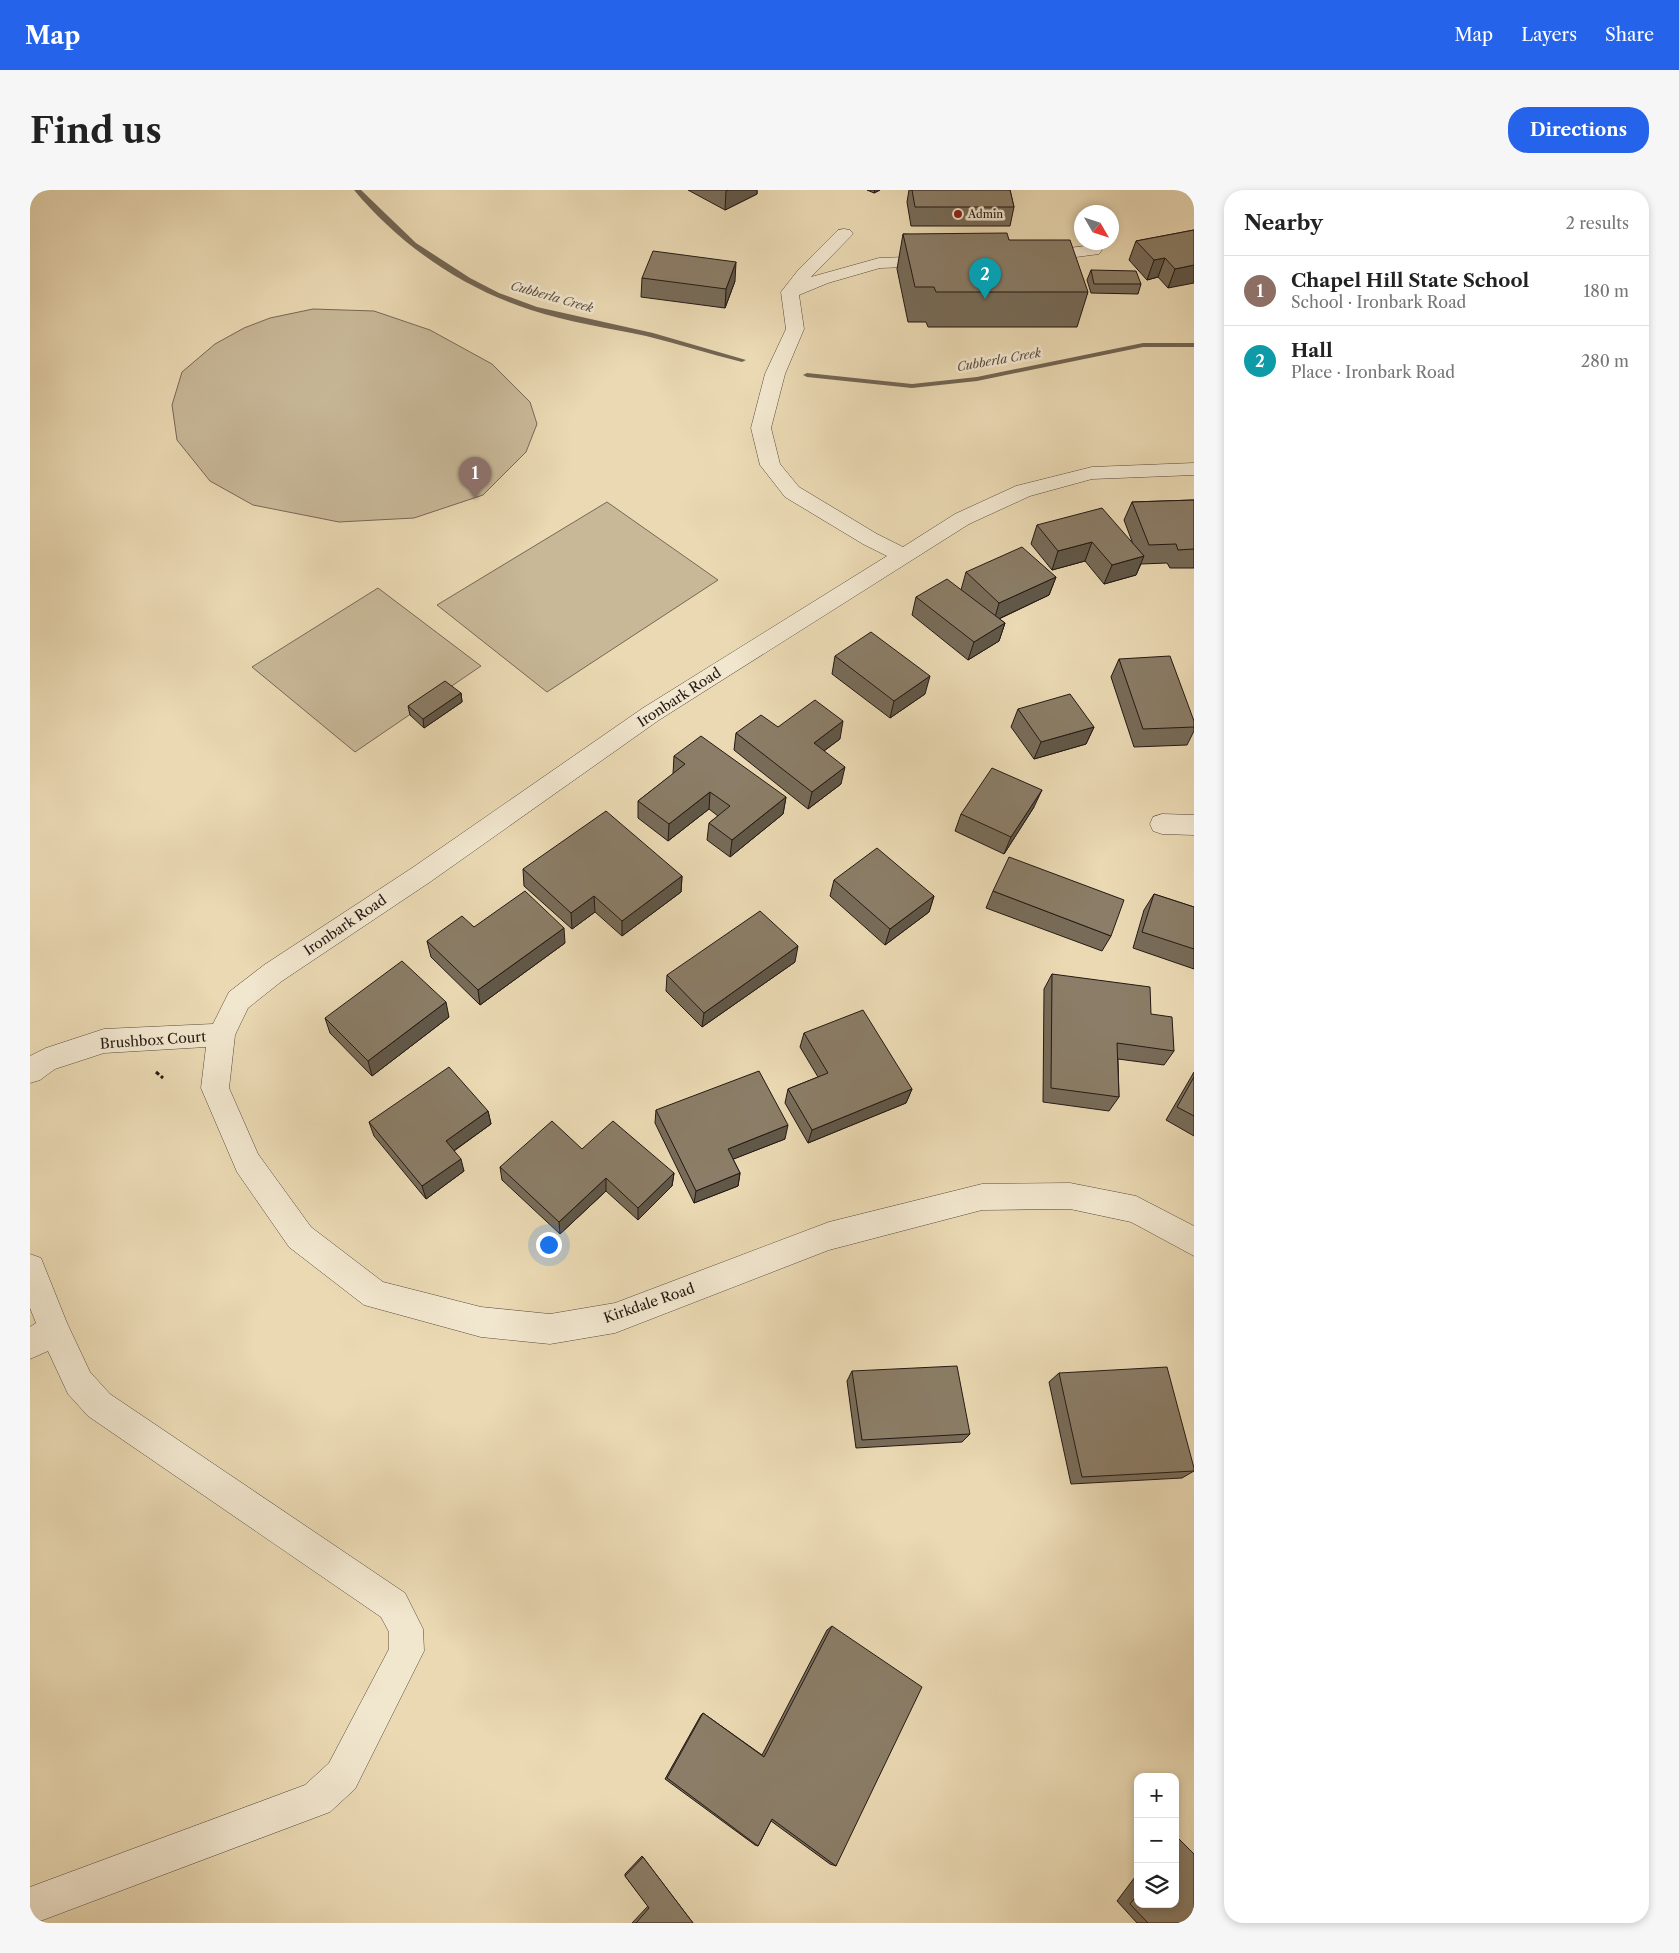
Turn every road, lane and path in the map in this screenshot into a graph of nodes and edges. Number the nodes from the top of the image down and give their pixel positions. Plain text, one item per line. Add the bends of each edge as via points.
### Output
1 (844, 234) dead end
2 (1093, 250) dead end
3 (1022, 259) edge
4 (949, 261) edge
5 (790, 292) junction
6 (1194, 469) edge
7 (902, 555) junction
8 (1162, 824) dead end
9 (1194, 825) edge
10 (221, 1035) junction
11 (30, 1071) edge
12 (1194, 1242) edge
13 (30, 1268) edge
14 (42, 1337) edge
15 (30, 1906) edge

1 - 5 street
2 - 3 street
4 - 5 street via 879,263
5 - 7 street via 795,329 775,374 761,428 770,465 792,492
6 - 7 street, Ironbark Road via 1092,473 1023,491 962,518
7 - 10 street, Ironbark Road via 651,714 421,875 273,973 238,1000
8 - 9 street
10 - 11 street, Brushbox Court via 104,1041 46,1060
10 - 12 street, Kirkdale Road via 215,1088 247,1163 300,1237 375,1295 481,1322 550,1329 615,1318 830,1236 982,1197 1070,1196 1136,1210
13 - 14 street
14 - 15 street via 99,1405 394,1605 406,1629 407,1652 342,1776 317,1799

